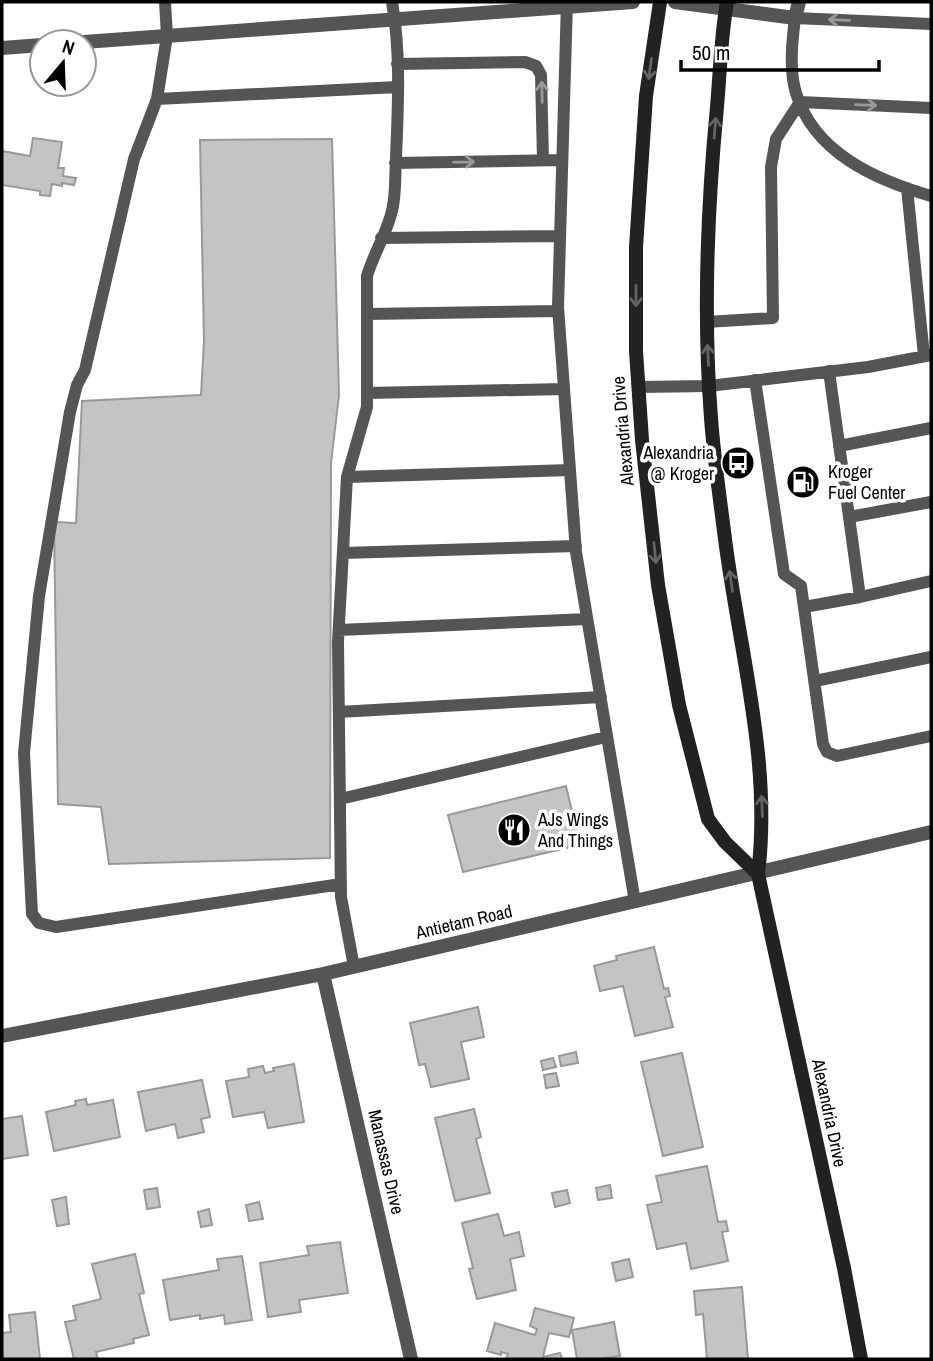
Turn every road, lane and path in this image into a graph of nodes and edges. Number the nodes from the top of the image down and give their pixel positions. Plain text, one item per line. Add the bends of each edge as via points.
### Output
1 (165, 2) edge
2 (392, 2) edge
3 (633, 2) edge
4 (660, 2) edge
5 (675, 2) edge
6 (799, 2) edge
7 (566, 4) edge
8 (726, 5) edge
9 (795, 18) junction
10 (396, 19) junction
11 (931, 24) edge
12 (167, 36) junction
13 (98, 41) edge
14 (28, 46) edge
15 (2, 48) edge
16 (397, 64) junction
17 (397, 88) junction
18 (157, 99) junction
19 (800, 102) junction
20 (931, 108) edge
21 (543, 160) junction
22 (562, 160) junction
23 (396, 163) junction
24 (907, 188) junction
25 (931, 196) edge
26 (560, 236) junction
27 (381, 238) junction
28 (558, 311) junction
29 (367, 314) junction
30 (706, 322) junction
31 (928, 356) edge
32 (829, 371) junction
33 (755, 380) junction
34 (709, 386) junction
35 (638, 387) junction
36 (564, 389) junction
37 (367, 393) junction
38 (931, 428) edge
39 (839, 446) junction
40 (570, 470) junction
41 (347, 477) junction
42 (931, 502) edge
43 (849, 517) junction
44 (576, 547) junction
45 (343, 553) junction
46 (931, 581) edge
47 (860, 597) junction
48 (804, 607) junction
49 (587, 619) junction
50 (339, 630) junction
51 (931, 657) edge
52 (815, 681) junction
53 (601, 697) junction
54 (339, 712) junction
55 (931, 736) edge
56 (606, 737) junction
57 (340, 799) junction
58 (931, 832) edge
59 (758, 874) junction
60 (341, 884) junction
61 (635, 902) junction
62 (354, 967) junction
63 (323, 974) junction
64 (2, 1036) edge
65 (411, 1359) edge
66 (861, 1359) edge

1 - 12 lane
2 - 10 lane
3 - 7 street
4 -> 35 main road, Alexandria Drive via 640,155
5 - 8 street
6 - 9 street
7 - 10 street
7 - 22 lane
8 - 9 street
30 -> 8 main road, Alexandria Drive via 708,220
11 -> 9 lane
9 - 19 lane via 792,52
10 - 12 street
10 - 16 lane
12 - 13 street
12 - 18 lane
14 - 15 street
16 - 17 lane
21 -> 16 lane via 541,75 536,66 525,62
17 - 18 lane
17 - 23 lane
18 - 60 lane via 134,159 85,370 70,412 39,596 24,753 32,914 39,923 56,927
19 -> 20 lane
19 - 24 lane via 809,123 834,149 863,171
19 - 30 lane via 776,139 771,167 773,318
21 - 22 lane
23 -> 21 lane
22 - 26 lane
23 - 27 lane via 394,204
24 - 25 lane
24 - 31 lane
26 - 27 lane
26 - 28 lane
27 - 29 lane via 367,276
28 - 29 lane
28 - 36 lane
29 - 37 lane
34 -> 30 main road, Alexandria Drive
31 - 32 lane
32 - 33 lane
32 - 39 lane
33 - 34 lane
33 - 48 lane via 784,574 801,586
34 - 35 lane
59 -> 34 main road, Alexandria Drive via 763,804 728,564
35 -> 59 main road, Alexandria Drive via 658,585 679,705 708,819
36 - 37 lane
36 - 40 lane
37 - 41 lane via 365,418
38 - 39 lane
39 - 43 lane
40 - 41 lane
40 - 44 lane
41 - 45 lane
42 - 43 lane
43 - 47 lane
44 - 45 lane
44 - 49 lane
45 - 50 lane
46 - 47 lane
47 - 48 lane
48 - 52 lane
49 - 50 lane
49 - 53 lane
50 - 54 lane
51 - 52 lane
52 - 55 lane via 827,752 837,756
53 - 54 lane
53 - 56 lane
54 - 57 lane
56 - 57 lane
56 - 61 lane
57 - 60 lane
58 - 59 street, Antietam Road
59 - 61 street, Antietam Road
59 - 66 main road, Alexandria Drive
60 - 62 lane
61 - 62 street, Antietam Road
62 - 63 street, Antietam Road
63 - 64 street, Antietam Road
63 - 65 street, Manassas Drive

